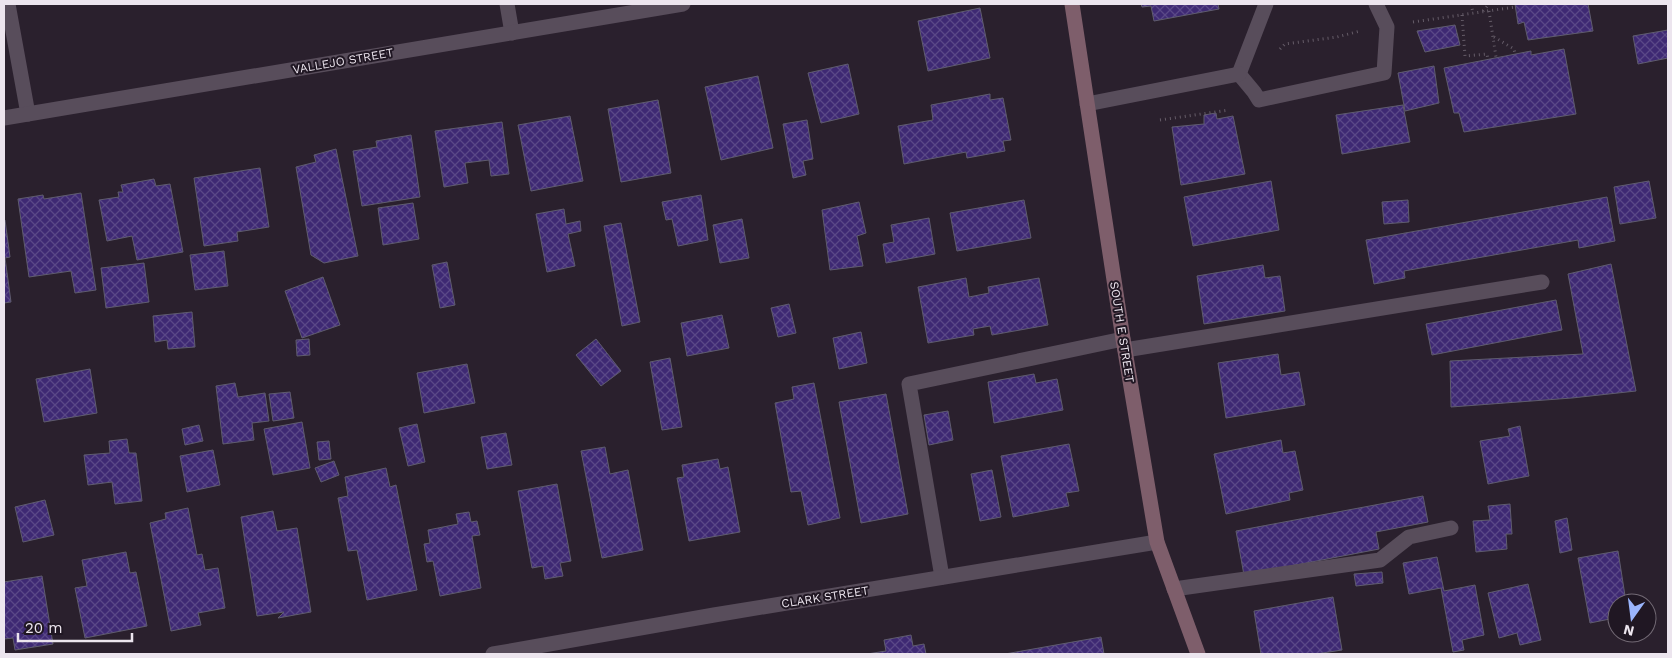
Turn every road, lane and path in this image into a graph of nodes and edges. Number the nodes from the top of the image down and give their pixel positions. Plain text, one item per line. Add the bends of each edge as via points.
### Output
1 (8, 4) edge
2 (507, 4) edge
3 (682, 4) edge
4 (1072, 4) edge
5 (1266, 4) edge
6 (1376, 4) edge
7 (1471, 4) edge
8 (1488, 4) edge
9 (1515, 7) dead end
10 (1489, 11) junction
11 (1483, 12) junction
12 (1473, 13) junction
13 (1462, 15) junction
14 (1413, 22) dead end
15 (1366, 31) dead end
16 (512, 33) junction
17 (1493, 37) junction
18 (1515, 54) dead end
19 (1276, 57) dead end
20 (1496, 57) dead end
21 (1488, 60) dead end
22 (1239, 74) junction
23 (1087, 104) junction
24 (1229, 110) dead end
25 (28, 114) junction
26 (4, 118) edge
27 (1154, 121) dead end
28 (1542, 282) dead end
29 (1124, 345) junction
30 (1451, 528) dead end
31 (1157, 542) junction
32 (942, 577) junction
33 (1174, 589) junction
34 (493, 654) edge
35 (1198, 654) edge

1 - 25 street
2 - 16 street
3 - 16 street, VALLEJO STREET
4 - 23 street, SOUTH E STREET
5 - 22 street
6 - 22 street via 1387,27 1384,73 1259,100
7 - 12 path
8 - 11 path
9 - 10 path
10 - 11 path
10 - 17 path
11 - 12 path
12 - 13 path
13 - 14 path
13 - 21 path via 1465,56 1487,54
15 - 19 path via 1285,44
16 - 25 street, VALLEJO STREET
17 - 18 path via 1514,49
17 - 20 path
22 - 23 street
23 - 29 street, SOUTH E STREET
24 - 27 path
25 - 26 street, VALLEJO STREET
28 - 29 street
29 - 31 street, SOUTH E STREET
29 - 32 street via 909,384
30 - 33 street via 1409,537 1380,560
31 - 32 street, CLARK STREET
31 - 33 street, SOUTH E STREET
32 - 34 street, CLARK STREET
33 - 35 street, SOUTH E STREET

